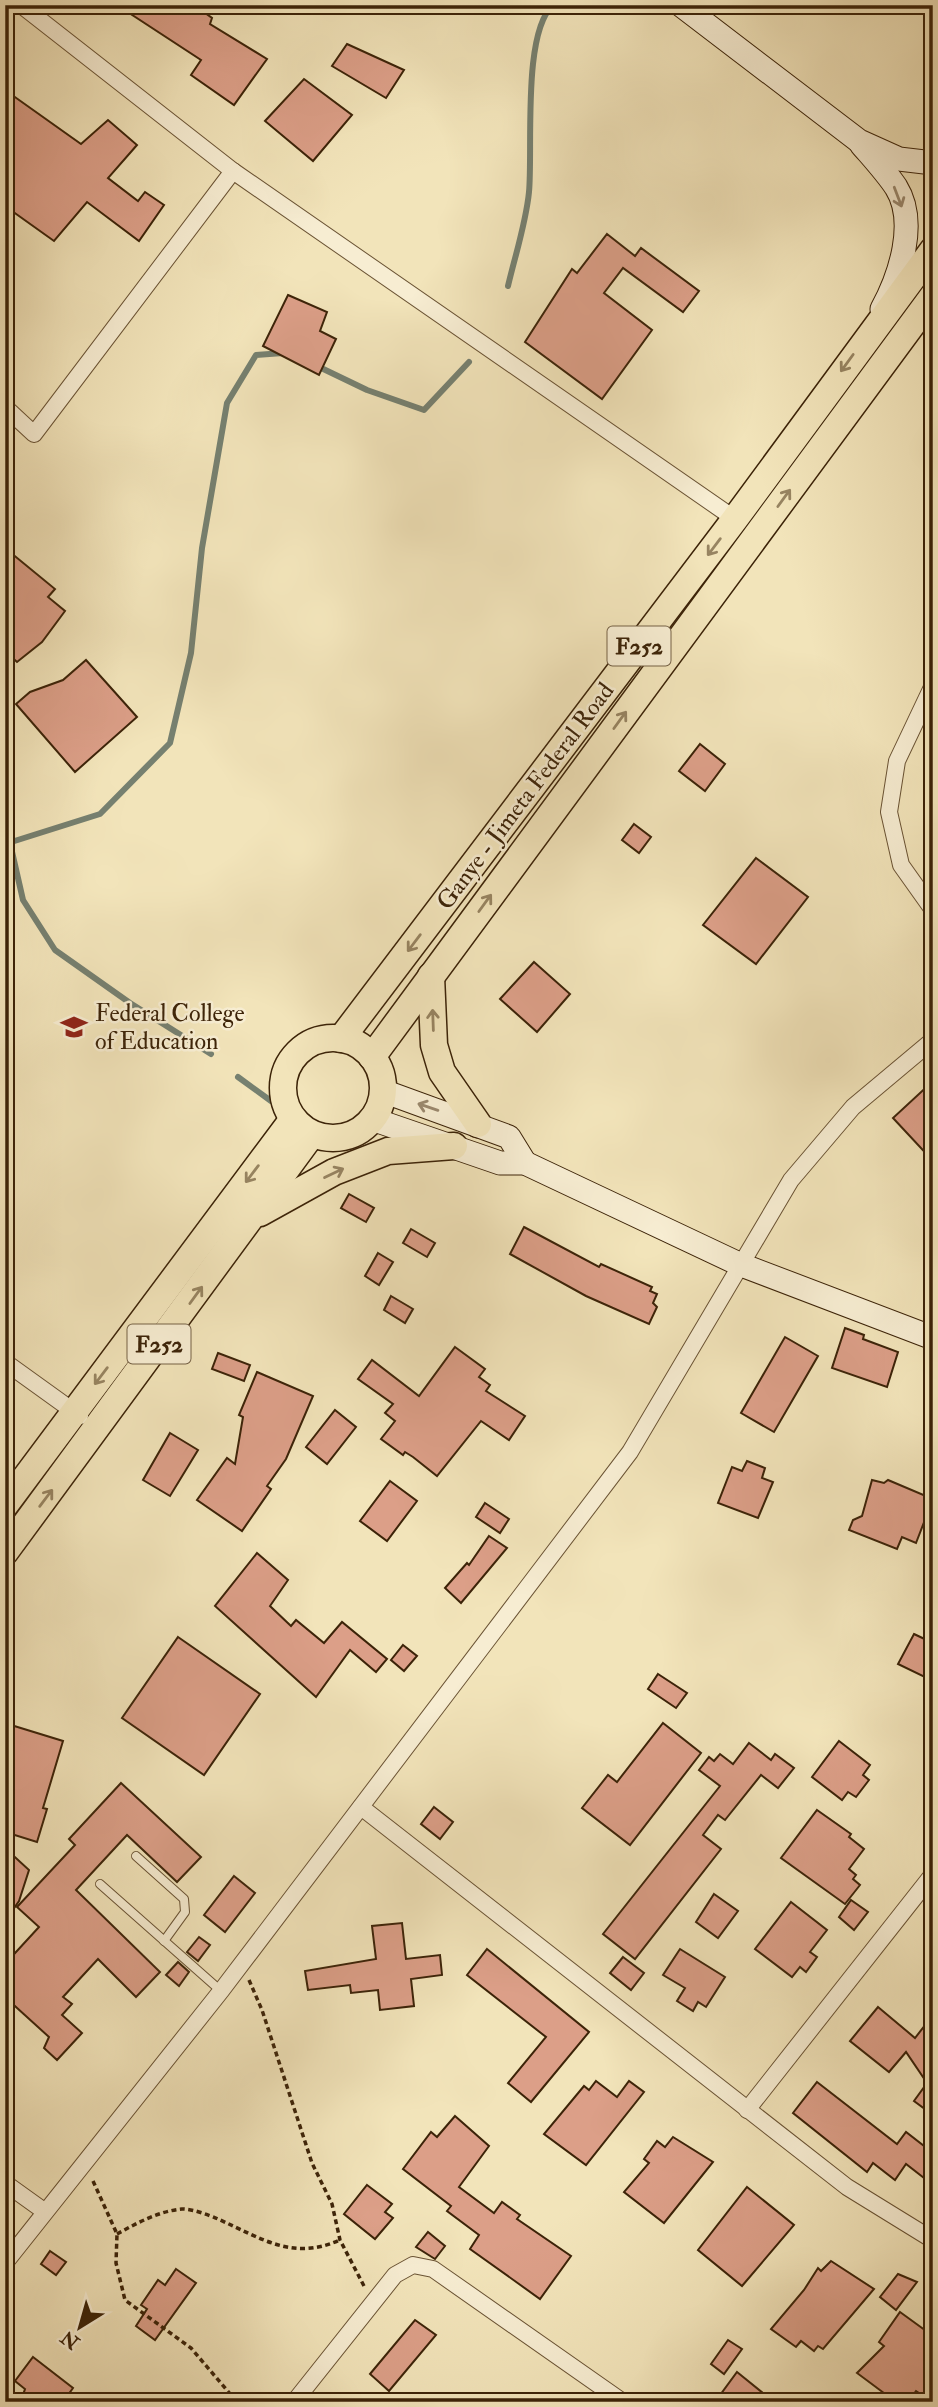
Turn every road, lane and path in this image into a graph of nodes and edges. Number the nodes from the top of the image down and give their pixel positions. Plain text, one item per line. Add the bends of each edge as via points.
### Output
1 (21, 5) edge
2 (681, 5) edge
3 (859, 141) junction
4 (933, 163) edge
5 (233, 171) junction
6 (933, 250) edge
7 (933, 296) edge
8 (869, 333) junction
9 (5, 407) edge
10 (735, 519) junction
11 (933, 685) edge
12 (933, 910) edge
13 (431, 976) junction
14 (341, 1039) junction
15 (933, 1040) edge
16 (372, 1057) junction
17 (383, 1091) junction
18 (372, 1119) junction
19 (478, 1125) junction
20 (303, 1127) junction
21 (454, 1146) junction
22 (525, 1163) junction
23 (253, 1217) junction
24 (739, 1264) junction
25 (933, 1338) edge
26 (5, 1362) edge
27 (74, 1412) junction
28 (97, 1429) junction
29 (5, 1506) edge
30 (5, 1552) edge
31 (361, 1807) junction
32 (136, 1856) dead end
33 (933, 1874) edge
34 (100, 1884) dead end
35 (164, 1941) junction
36 (242, 1964) junction
37 (221, 1991) junction
38 (747, 2110) junction
39 (79, 2168) junction
40 (5, 2183) edge
41 (44, 2211) junction
42 (117, 2234) junction
43 (340, 2240) junction
44 (933, 2240) edge
45 (5, 2263) edge
46 (372, 2304) junction
47 (237, 2402) edge
48 (294, 2402) edge
49 (623, 2402) edge

1 - 5 street
2 - 3 main road
3 - 4 main road via 899,159
3 -> 8 main road via 897,189 905,221 905,242 895,278
5 - 9 street via 34,434
5 - 10 street
6 - 8 main road, Ganye - Jimeta Federal Road / F252
13 -> 7 main road, Ganye - Jimeta Federal Road / F252
8 -> 10 main road, Ganye - Jimeta Federal Road / F252
10 -> 14 main road, Ganye - Jimeta Federal Road / F252
11 - 12 street via 897,761 889,812 901,865
13 - 16 main road, Ganye - Jimeta Federal Road / F252
19 -> 13 main road via 442,1072 434,1045
14 - 16 main road
14 - 20 main road via 306,1045 289,1062 283,1098
15 - 24 street via 853,1107 791,1180
16 - 17 main road
17 - 18 main road
19 -> 17 main road
18 - 20 main road via 348,1136 324,1138
18 - 21 main road
19 - 22 main road via 509,1137
20 - 23 main road, F252
20 -> 27 main road, F252
21 - 22 main road via 500,1163
23 -> 21 main road via 334,1172 388,1151
22 - 24 main road
28 -> 23 main road, F252
24 - 25 main road
24 - 31 street via 630,1452
26 - 27 street
27 - 28 street
27 - 29 main road, F252
30 -> 28 main road, F252
31 - 36 street
31 - 38 street
32 - 35 lane via 184,1899 184,1912
33 - 38 street
34 - 35 lane
35 - 37 lane
36 - 37 street
36 - 43 path via 262,2010 312,2163 332,2204
37 - 39 street
38 - 44 street via 847,2188
39 - 41 street
39 - 42 path via 94,2183
40 - 41 street
41 - 45 street
42 - 43 path via 144,2219 184,2209 294,2250 318,2249
42 - 47 path via 116,2263 125,2301 191,2348
43 - 46 path
46 - 48 street
46 - 49 street via 395,2275 414,2265 433,2269

